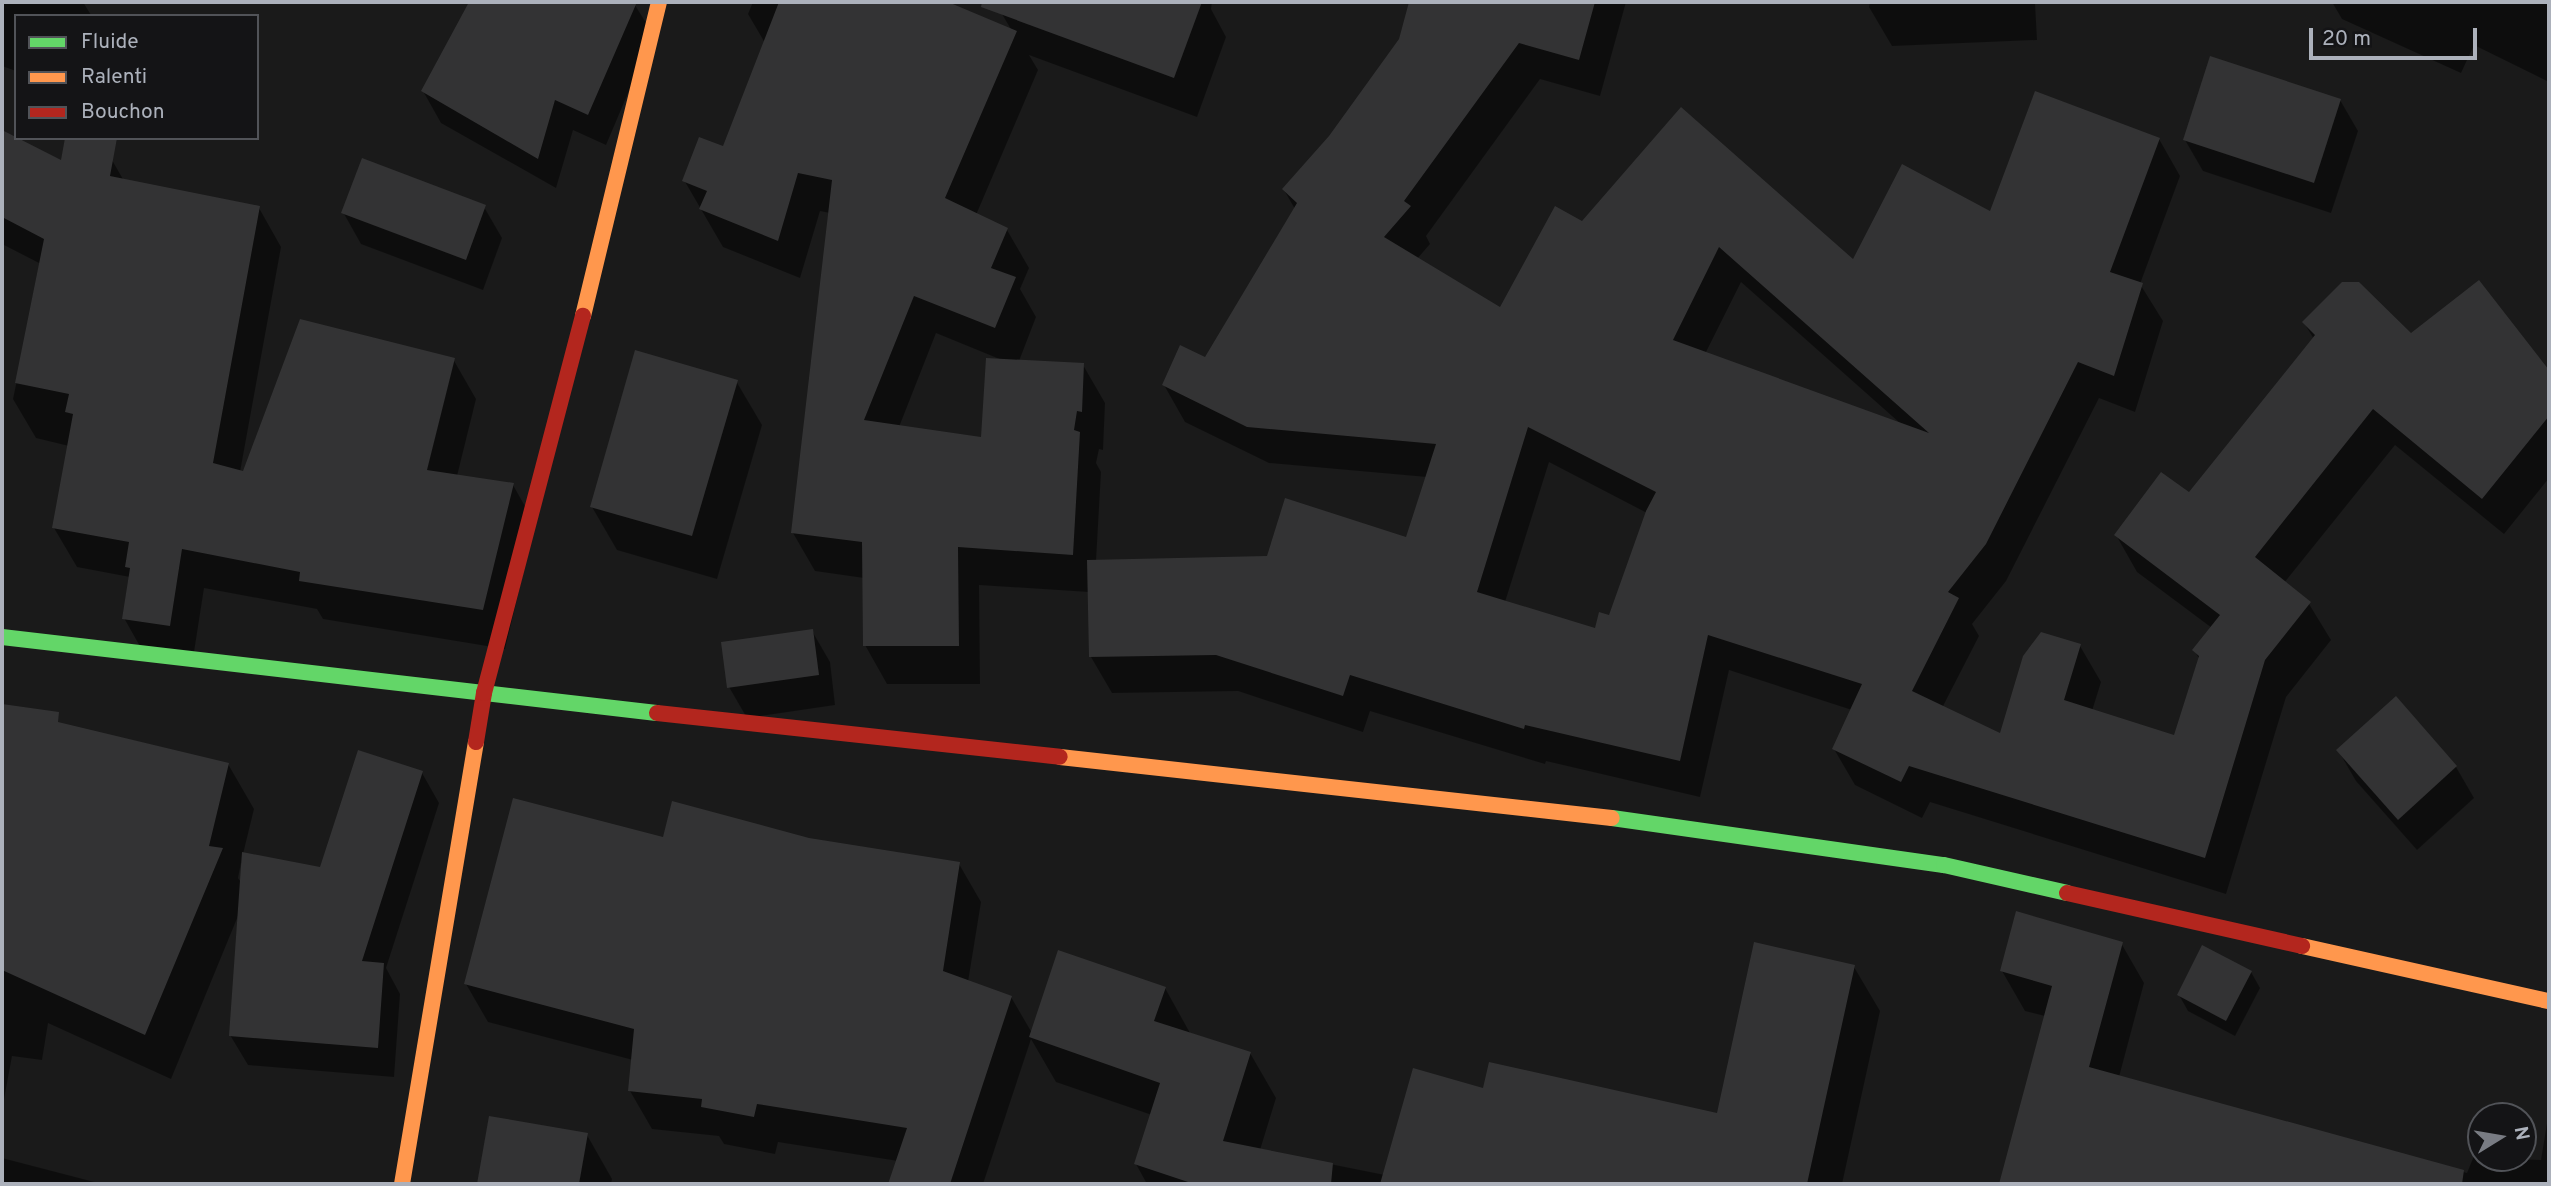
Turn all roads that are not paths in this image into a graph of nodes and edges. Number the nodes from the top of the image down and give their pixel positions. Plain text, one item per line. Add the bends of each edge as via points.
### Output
1 (659, 2) edge
2 (2, 637) edge
3 (484, 693) junction
4 (2549, 1000) edge
5 (402, 1184) edge

1 - 3 street
2 - 3 street
3 - 4 street via 1584,814 1944,865
3 - 5 street

